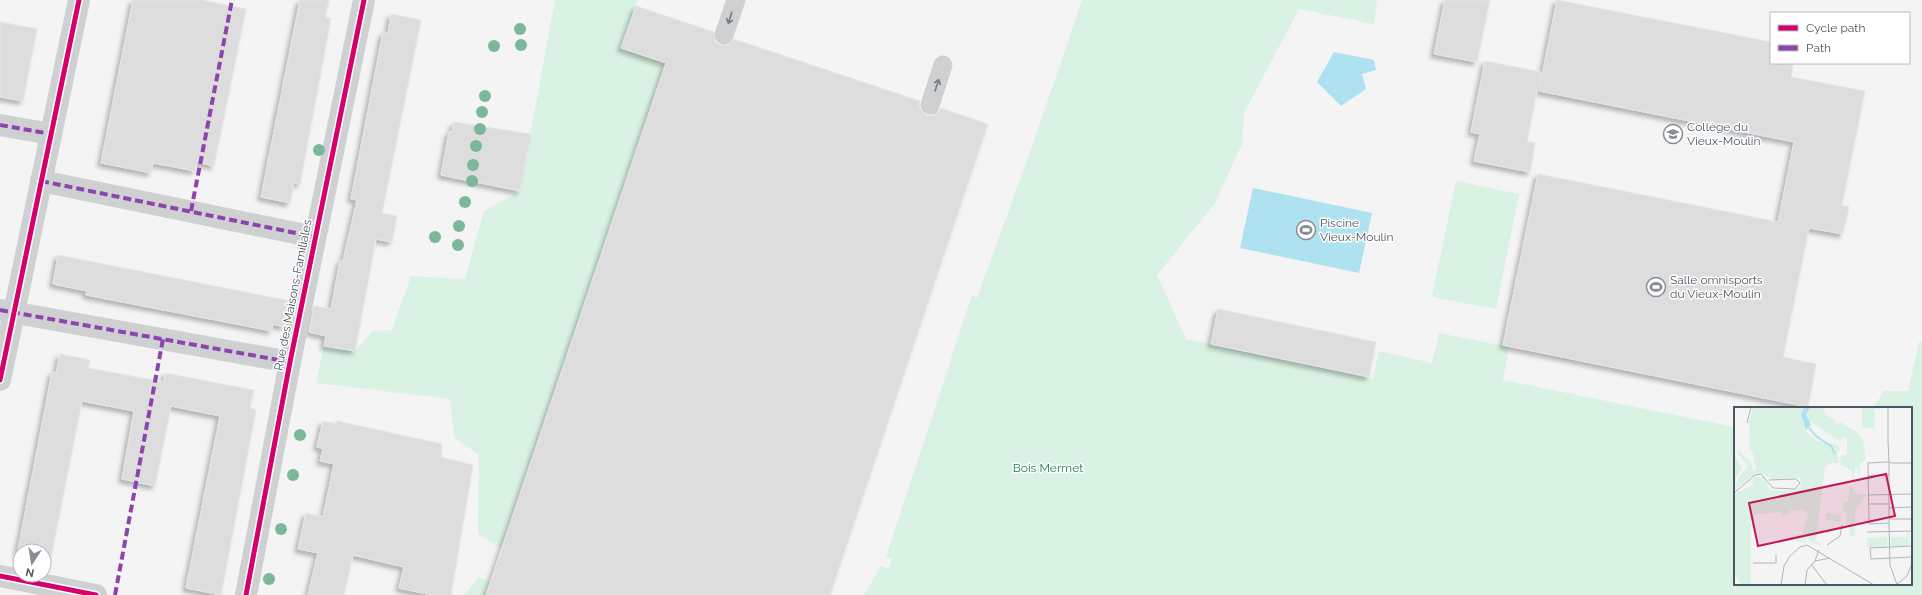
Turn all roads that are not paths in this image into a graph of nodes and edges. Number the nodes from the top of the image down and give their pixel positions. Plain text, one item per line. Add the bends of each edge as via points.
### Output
1 (79, 0) edge
2 (364, 0) edge
3 (736, 0) edge
4 (724, 35) dead end
5 (943, 65) dead end
6 (930, 105) dead end
7 (0, 124) edge
8 (51, 134) junction
9 (41, 181) junction
10 (315, 237) junction
11 (7, 312) edge
12 (290, 362) junction
13 (0, 380) edge
14 (0, 576) edge
15 (96, 595) edge
16 (246, 595) edge

1 - 8 street
2 - 10 street, Rue des Maisons-Familiales
3 -> 4 lane
6 -> 5 lane
7 - 8 street
8 - 9 street
9 - 10 street, Rue des Maisons-Familiales
9 - 11 street
10 - 12 street, Rue des Maisons-Familiales
11 - 12 street, Rue des Maisons-Familiales
11 - 13 street
12 - 16 street, Rue des Maisons-Familiales
14 - 15 street

